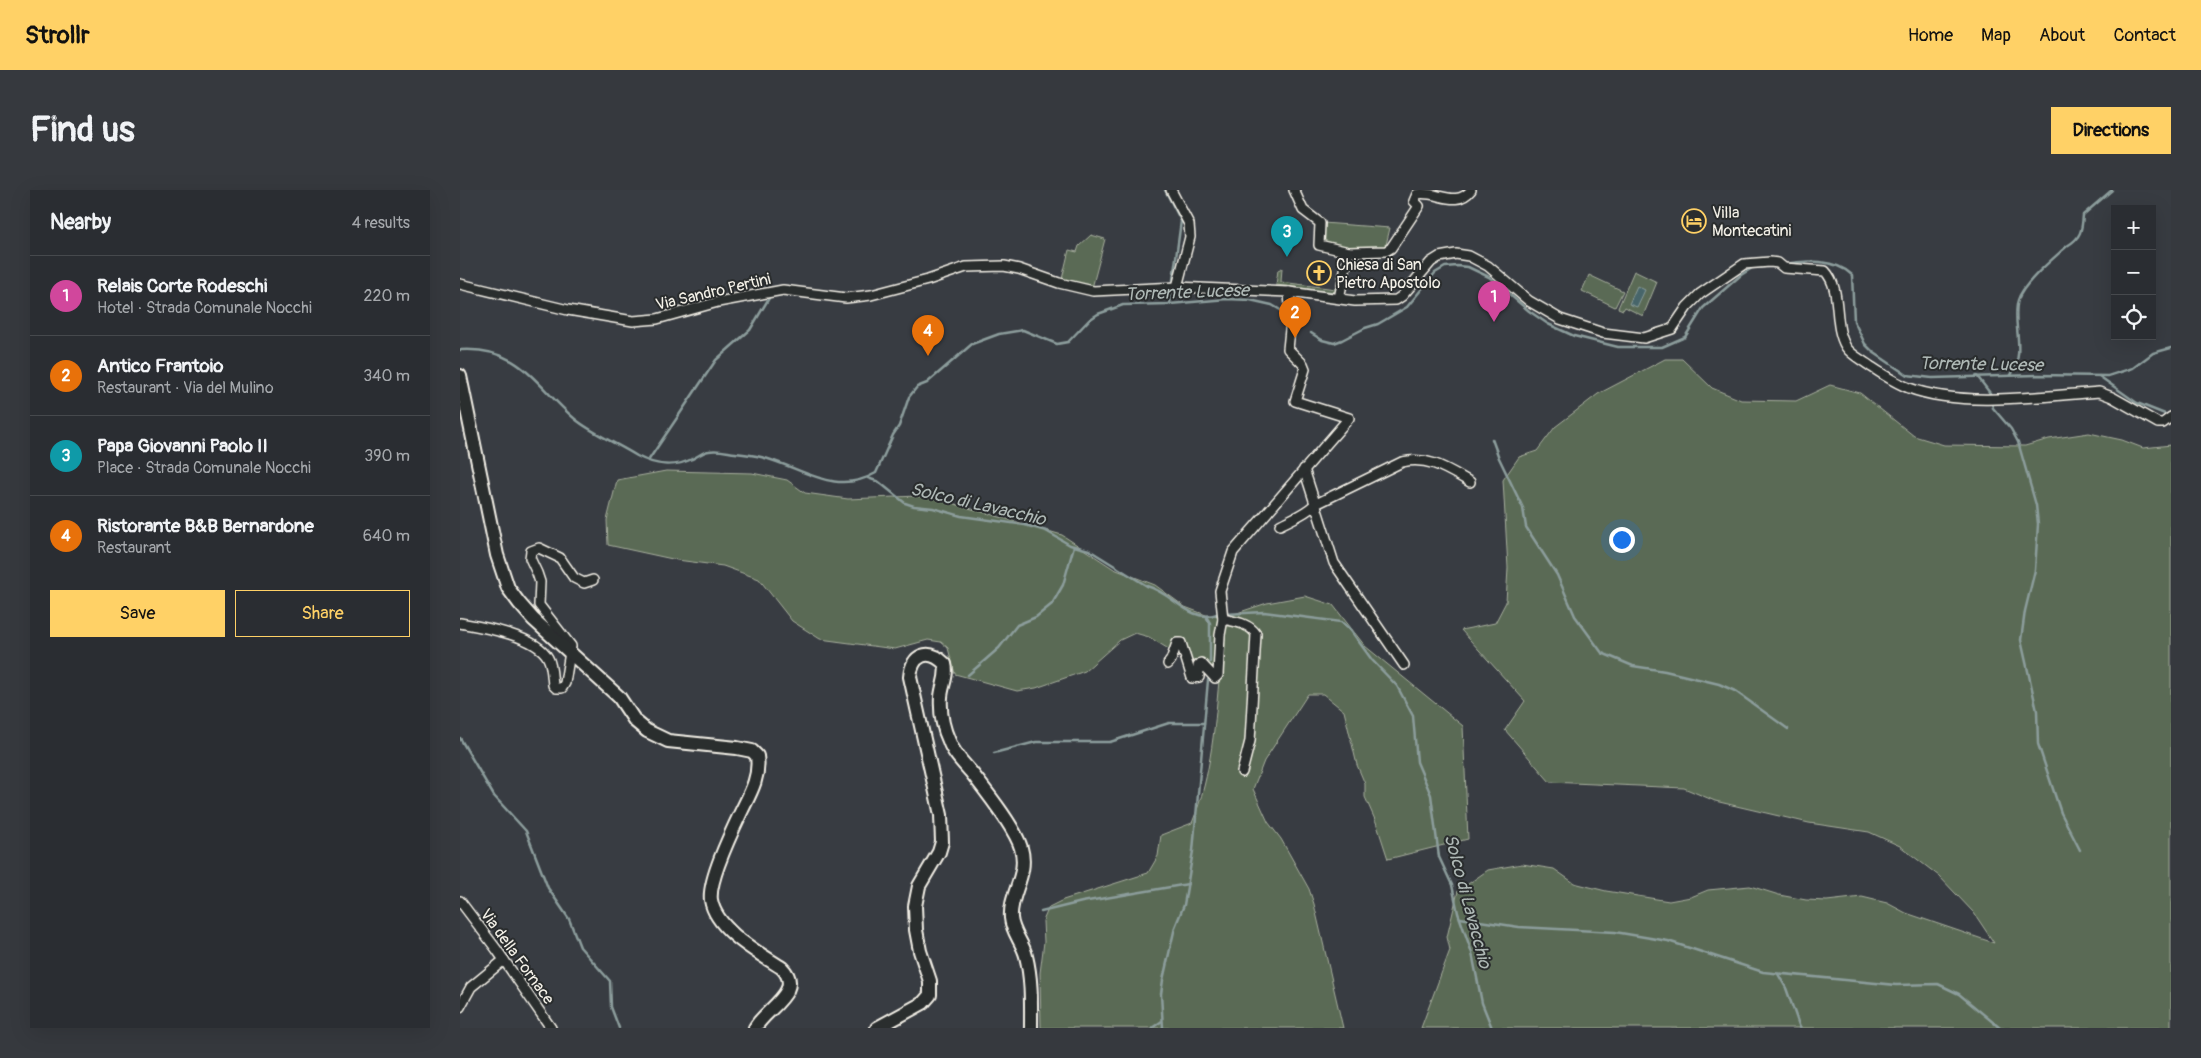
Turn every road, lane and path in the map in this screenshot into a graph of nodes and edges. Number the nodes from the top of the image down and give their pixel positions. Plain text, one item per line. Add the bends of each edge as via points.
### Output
1 (1171, 190) edge
2 (1294, 190) edge
3 (1472, 190) edge
4 (1349, 252) junction
5 (461, 284) edge
6 (1177, 287) junction
7 (1289, 292) junction
8 (1339, 298) junction
9 (460, 376) edge
10 (2170, 418) edge
11 (1304, 469) junction
12 (1470, 482) dead end
13 (1314, 505) junction
14 (1280, 525) dead end
15 (593, 580) dead end
16 (1223, 619) junction
17 (460, 623) edge
18 (569, 653) junction
19 (1168, 664) dead end
20 (1404, 665) dead end
21 (1242, 772) dead end
22 (460, 901) edge
23 (504, 960) junction
24 (460, 1007) edge
25 (551, 1028) edge
26 (754, 1028) edge
27 (876, 1028) edge
28 (1032, 1028) edge

1 - 6 street via 1189,224 1190,237
2 - 4 street via 1303,210 1320,223 1319,245
3 - 4 street via 1456,199 1417,194 1414,201 1419,206 1391,248 1386,251
4 - 8 street
5 - 6 street, Via Sandro Pertini via 568,310 633,321 657,319 718,302 783,290 846,298 871,295 966,267 1012,268 1093,291
6 - 7 street, Via Sandro Pertini
7 - 8 street, Via Sandro Pertini
7 - 11 street via 1292,310 1288,349 1305,369 1295,401 1349,418
8 - 10 street, Via Sandro Pertini via 1396,300 1431,262 1456,254 1469,256 1488,266 1529,301 1560,319 1603,333 1644,338 1672,329 1700,294 1744,264 1825,270 1834,290 1846,346 1882,375 1908,388 1929,394 1990,398 2098,392 2116,399 2149,420 2158,423
9 - 18 main road via 497,555 508,588 533,619
11 - 13 street
11 - 16 street via 1233,552 1220,591
12 - 13 street via 1442,466 1415,459 1402,462
13 - 14 street via 1309,511
13 - 20 street via 1340,575 1363,602
15 - 18 street via 584,584 574,578 560,558 539,548 531,551 530,558 540,582 539,605 571,646
16 - 19 street via 1218,675 1215,678 1202,663 1198,666 1199,677 1192,677 1181,643 1177,643
16 - 21 street via 1246,625 1256,634 1250,741
17 - 18 street via 511,635 541,650 548,658 556,688 562,688 566,683
18 - 26 main road via 619,697 647,731 668,740 737,748 752,751 757,756 757,777 713,880 711,900 724,925 740,941 782,968 790,980 785,995
22 - 23 street, Via della Fornace
23 - 24 street via 471,987
23 - 25 street, Via della Fornace
27 - 28 main road via 923,1003 930,995 930,981 916,930 915,906 919,886 942,842 941,815 910,677 911,666 926,654 945,664 947,672 941,712 950,744 988,794 1022,849 1022,877 1011,918 1026,956 1032,986

